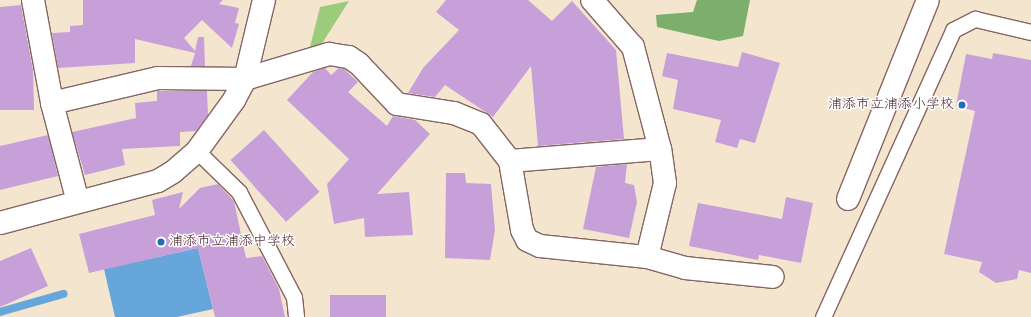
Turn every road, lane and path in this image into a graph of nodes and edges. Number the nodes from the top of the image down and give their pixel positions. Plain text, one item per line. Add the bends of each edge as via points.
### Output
1 (33, 0) edge
2 (264, 0) edge
3 (592, 0) edge
4 (928, 0) edge
5 (1031, 32) edge
6 (245, 79) junction
7 (52, 104) junction
8 (660, 149) junction
9 (197, 151) junction
10 (510, 162) junction
11 (848, 199) dead end
12 (78, 202) junction
13 (0, 223) edge
14 (647, 257) junction
15 (773, 277) dead end
16 (296, 317) edge
17 (823, 317) edge

1 - 7 street
2 - 6 street
3 - 8 street via 633,47
4 - 11 street
5 - 17 lane via 975,19 952,30
6 - 7 street via 158,78
6 - 9 street
6 - 10 street via 329,54 349,57 397,104 454,113 482,124
7 - 12 street
8 - 10 street
8 - 14 street via 665,183
9 - 12 street via 158,181
9 - 16 lane via 239,192 294,297
10 - 14 street via 522,230 527,240 540,246
12 - 13 street
14 - 15 street via 685,268

